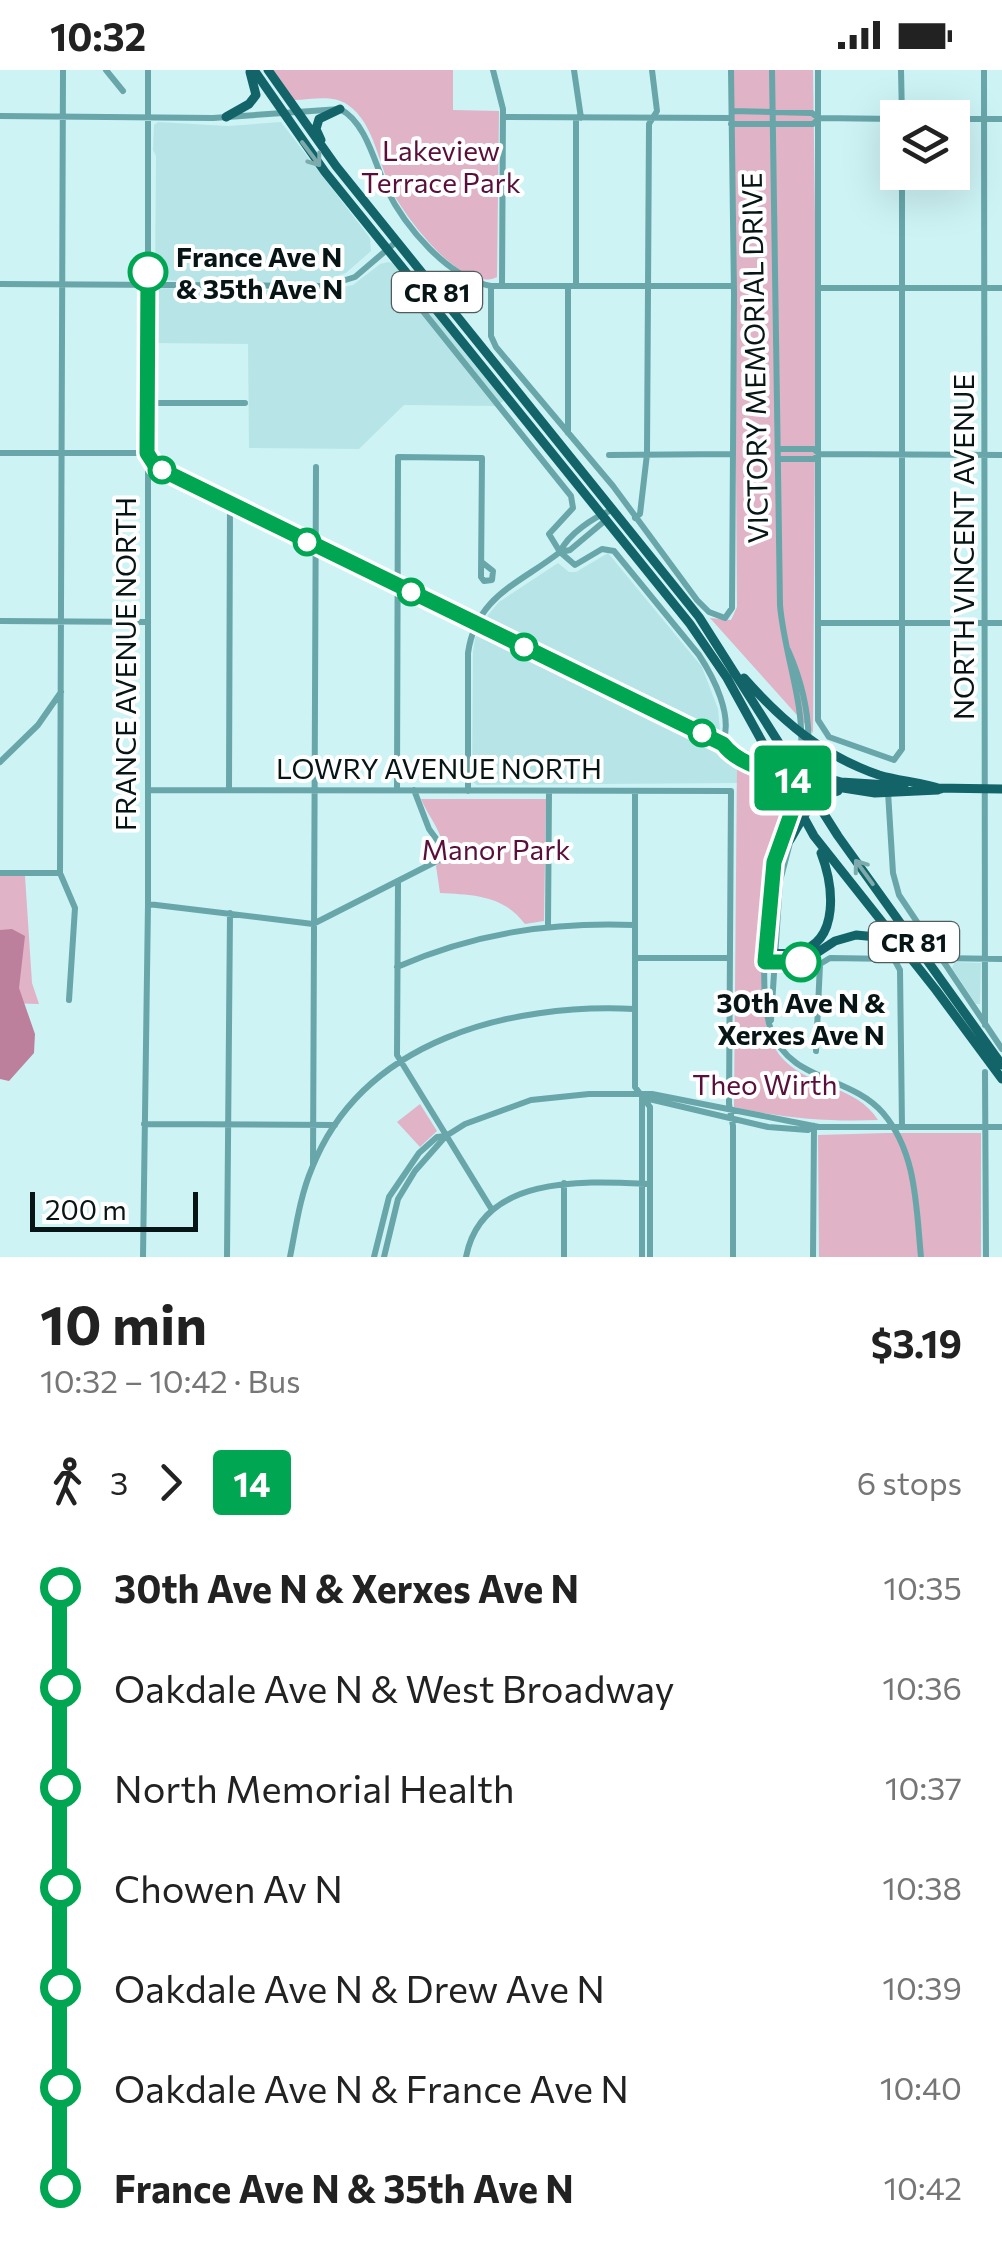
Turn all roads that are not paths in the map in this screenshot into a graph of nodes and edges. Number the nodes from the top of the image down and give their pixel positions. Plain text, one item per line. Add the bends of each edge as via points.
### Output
1 (63, 70) edge
2 (106, 70) edge
3 (148, 70) edge
4 (251, 70) edge
5 (268, 70) edge
6 (493, 70) edge
7 (574, 70) edge
8 (652, 70) edge
9 (731, 70) edge
10 (772, 70) edge
11 (818, 70) edge
12 (901, 70) edge
13 (984, 70) edge
14 (124, 91) dead end
15 (900, 100) edge
16 (340, 109) junction
17 (294, 110) junction
18 (281, 112) junction
19 (773, 112) junction
20 (0, 116) edge
21 (63, 116) junction
22 (149, 116) junction
23 (226, 117) junction
24 (504, 118) junction
25 (579, 118) junction
26 (652, 118) junction
27 (731, 118) junction
28 (819, 118) junction
29 (880, 118) edge
30 (970, 119) edge
31 (985, 119) junction
32 (1002, 119) edge
33 (773, 124) junction
34 (902, 190) edge
35 (384, 227) junction
36 (396, 242) junction
37 (387, 250) junction
38 (0, 284) edge
39 (63, 284) junction
40 (148, 284) junction
41 (491, 286) junction
42 (502, 286) junction
43 (572, 286) junction
44 (646, 286) junction
45 (734, 286) junction
46 (902, 287) junction
47 (819, 288) junction
48 (986, 288) junction
49 (1002, 288) edge
50 (409, 298) dead end
51 (147, 403) junction
52 (244, 404) dead end
53 (568, 433) junction
54 (778, 448) junction
55 (0, 452) edge
56 (62, 453) junction
57 (147, 454) junction
58 (609, 454) dead end
59 (646, 454) junction
60 (732, 454) junction
61 (819, 454) junction
62 (902, 454) junction
63 (986, 455) junction
64 (1002, 455) edge
65 (778, 460) junction
66 (316, 466) dead end
67 (230, 504) junction
68 (612, 510) junction
69 (604, 517) junction
70 (635, 518) junction
71 (314, 546) junction
72 (560, 552) junction
73 (483, 563) dead end
74 (398, 586) junction
75 (0, 621) edge
76 (62, 621) junction
77 (147, 622) junction
78 (475, 623) junction
79 (819, 623) junction
80 (902, 623) junction
81 (986, 623) junction
82 (1002, 623) edge
83 (713, 637) junction
84 (62, 690) junction
85 (723, 744) junction
86 (0, 762) edge
87 (802, 776) junction
88 (879, 785) junction
89 (941, 789) junction
90 (986, 789) junction
91 (148, 790) junction
92 (229, 790) junction
93 (313, 790) junction
94 (396, 790) junction
95 (414, 790) junction
96 (841, 790) junction
97 (1002, 790) edge
98 (468, 791) junction
99 (549, 791) junction
100 (635, 791) junction
101 (890, 794) junction
102 (812, 833) junction
103 (790, 840) junction
104 (0, 873) edge
105 (60, 873) junction
106 (398, 882) junction
107 (148, 904) junction
108 (230, 914) junction
109 (314, 924) junction
110 (548, 925) junction
111 (634, 925) junction
112 (770, 957) junction
113 (634, 958) junction
114 (729, 958) junction
115 (939, 958) junction
116 (985, 958) junction
117 (1002, 958) edge
118 (916, 963) junction
119 (398, 968) junction
120 (69, 1000) dead end
121 (634, 1010) junction
122 (985, 1024) junction
123 (1002, 1049) edge
124 (816, 1051) dead end
125 (400, 1062) junction
126 (1002, 1065) edge
127 (985, 1072) dead end
128 (1002, 1079) edge
129 (642, 1096) junction
130 (731, 1114) junction
131 (144, 1124) junction
132 (228, 1124) junction
133 (312, 1125) junction
134 (336, 1126) junction
135 (814, 1126) junction
136 (897, 1126) junction
137 (986, 1127) junction
138 (1002, 1127) edge
139 (446, 1136) junction
140 (313, 1164) junction
141 (564, 1183) junction
142 (646, 1184) junction
143 (492, 1210) junction
144 (143, 1257) edge
145 (227, 1257) edge
146 (290, 1257) edge
147 (374, 1257) edge
148 (384, 1257) edge
149 (466, 1257) edge
150 (564, 1257) edge
151 (642, 1257) edge
152 (650, 1257) edge
153 (733, 1257) edge
154 (814, 1257) edge
155 (921, 1257) edge
156 (986, 1257) edge

1 - 21 street
2 - 14 street
3 - 22 street, FRANCE AVENUE NORTH
4 - 18 main road, CR 81
4 - 23 main road via 256,96
5 - 17 main road, CR 81
6 - 24 street
7 - 25 street
8 - 26 street
9 - 27 street
10 - 19 street, VICTORY MEMORIAL DRIVE
11 - 28 street
12 - 15 street
13 - 31 street, NORTH VINCENT AVENUE
16 - 17 street
16 - 35 main road via 319,118 318,134
16 - 41 street via 355,120 394,202 438,257 457,275
17 - 18 street
17 - 35 main road, CR 81
18 - 23 street
18 -> 37 main road, CR 81
19 - 27 street
19 - 28 street
19 - 33 street, VICTORY MEMORIAL DRIVE
20 - 21 street
21 - 22 street
21 - 39 street
22 - 23 street
22 - 40 street, FRANCE AVENUE NORTH
24 - 25 street
24 - 42 street
25 - 26 street
25 - 43 street
26 - 27 street
26 - 44 street
27 - 33 street
27 - 45 street
28 - 29 street
28 - 33 street via 812,124
28 - 47 street
30 - 31 street
31 - 32 street
31 - 48 street, NORTH VINCENT AVENUE
33 - 54 street, VICTORY MEMORIAL DRIVE
34 - 46 street
35 - 36 main road, CR 81
36 - 37 street
36 - 68 main road, CR 81
37 - 40 street via 334,285
37 - 69 main road, CR 81
38 - 39 street
39 - 40 street
39 - 56 street
40 - 51 street, FRANCE AVENUE NORTH
41 - 42 street
41 - 53 street via 496,347
42 - 43 street
43 - 44 street
43 - 53 street
44 - 45 street
44 - 59 street
45 - 60 street
46 - 47 street
46 - 48 street
46 - 62 street
47 - 61 street
48 - 49 street
48 - 63 street, NORTH VINCENT AVENUE
50 - 72 street via 571,496 571,512 550,530
51 - 52 street
51 - 57 street, FRANCE AVENUE NORTH
53 - 70 street
54 - 61 street
54 - 65 street, VICTORY MEMORIAL DRIVE
55 - 56 street
56 - 57 street
56 - 76 street
57 - 67 street via 156,467
57 - 77 street, FRANCE AVENUE NORTH
58 - 59 street
59 - 60 street
59 - 70 street
60 - 70 street via 732,608 725,618 709,612
61 - 62 street
61 - 65 street
61 - 79 street
62 - 63 street
62 - 80 street
63 - 64 street
63 - 81 street, NORTH VINCENT AVENUE
65 - 87 street, VICTORY MEMORIAL DRIVE via 780,605 809,711
66 - 71 street
67 - 71 street
67 - 92 street
68 - 69 street
68 - 83 main road, CR 81
69 - 72 street
69 - 102 main road, CR 81 via 726,678
71 - 74 street
71 - 93 street
72 - 78 street via 493,599
72 - 85 street via 575,565 602,549 614,551 709,671 723,707
73 - 74 street via 482,458 398,458
74 - 78 street
74 - 94 street
75 - 76 street
76 - 77 street
76 - 84 street
77 - 91 street, FRANCE AVENUE NORTH
78 - 85 street
78 - 98 street via 468,653
79 - 80 street
79 - 80 street via 823,732 889,760 902,749
80 - 81 street
81 - 82 street
81 - 90 street, NORTH VINCENT AVENUE
83 - 89 main road via 783,720 829,753 882,776
126 -> 83 main road, CR 81 via 826,817
84 - 86 street via 31,734
84 - 105 street
85 - 87 street
87 - 88 main road
87 - 96 main road
87 - 103 street
87 - 112 street via 774,862
88 - 89 main road
88 - 101 street
89 - 90 main road
89 - 101 main road
90 - 97 main road
90 - 116 street, NORTH VINCENT AVENUE
91 - 92 street, LOWRY AVENUE NORTH
91 - 107 street, FRANCE AVENUE NORTH
92 - 93 street, LOWRY AVENUE NORTH
93 - 94 street, LOWRY AVENUE NORTH
93 - 109 street
94 - 95 street, LOWRY AVENUE NORTH
95 - 98 street, LOWRY AVENUE NORTH
95 - 106 street via 442,850 439,860
96 - 101 main road
96 - 103 main road via 811,805
98 - 99 street, LOWRY AVENUE NORTH
99 - 100 street, LOWRY AVENUE NORTH
99 - 110 street
100 - 111 street
100 - 114 street, LOWRY AVENUE NORTH via 730,791
101 - 115 street via 894,880
102 - 112 main road via 826,872 828,922 809,948
102 - 118 main road, CR 81
103 - 112 street
104 - 105 street
105 - 120 street via 75,908
106 - 109 street
106 - 119 street
107 - 108 street
107 - 131 street, FRANCE AVENUE NORTH
108 - 109 street
108 - 132 street
109 - 133 street
110 - 111 street
110 - 119 street via 460,942
111 - 113 street
112 - 118 main road via 806,960 840,939 868,935
112 - 136 street via 764,998 771,1030 790,1060 864,1096
113 - 114 street
113 - 121 street
114 - 130 street
115 - 116 street
115 - 122 street
116 - 117 street
116 - 122 street, NORTH VINCENT AVENUE
118 - 128 main road, CR 81
119 - 125 street
121 - 125 street via 556,1009 503,1018
121 - 129 street via 635,1086
122 - 123 street
124 - 136 street via 820,964 830,958 894,959 900,970
125 - 134 street
125 - 139 street
127 - 137 street
129 - 130 street
129 - 139 street via 531,1100 485,1114
129 - 142 street
130 - 135 street
130 - 153 street
131 - 132 street
131 - 144 street, FRANCE AVENUE NORTH
132 - 133 street
132 - 145 street
133 - 134 street
133 - 140 street
134 - 140 street
135 - 136 street
135 - 154 street
136 - 137 street
136 - 155 street via 912,1175
137 - 138 street
137 - 156 street
139 - 143 street
139 - 147 street via 432,1141 397,1181
139 - 148 street via 398,1199
140 - 146 street
141 - 142 street
141 - 143 street
141 - 150 street
142 - 151 street
142 - 152 street
143 - 149 street via 476,1226

